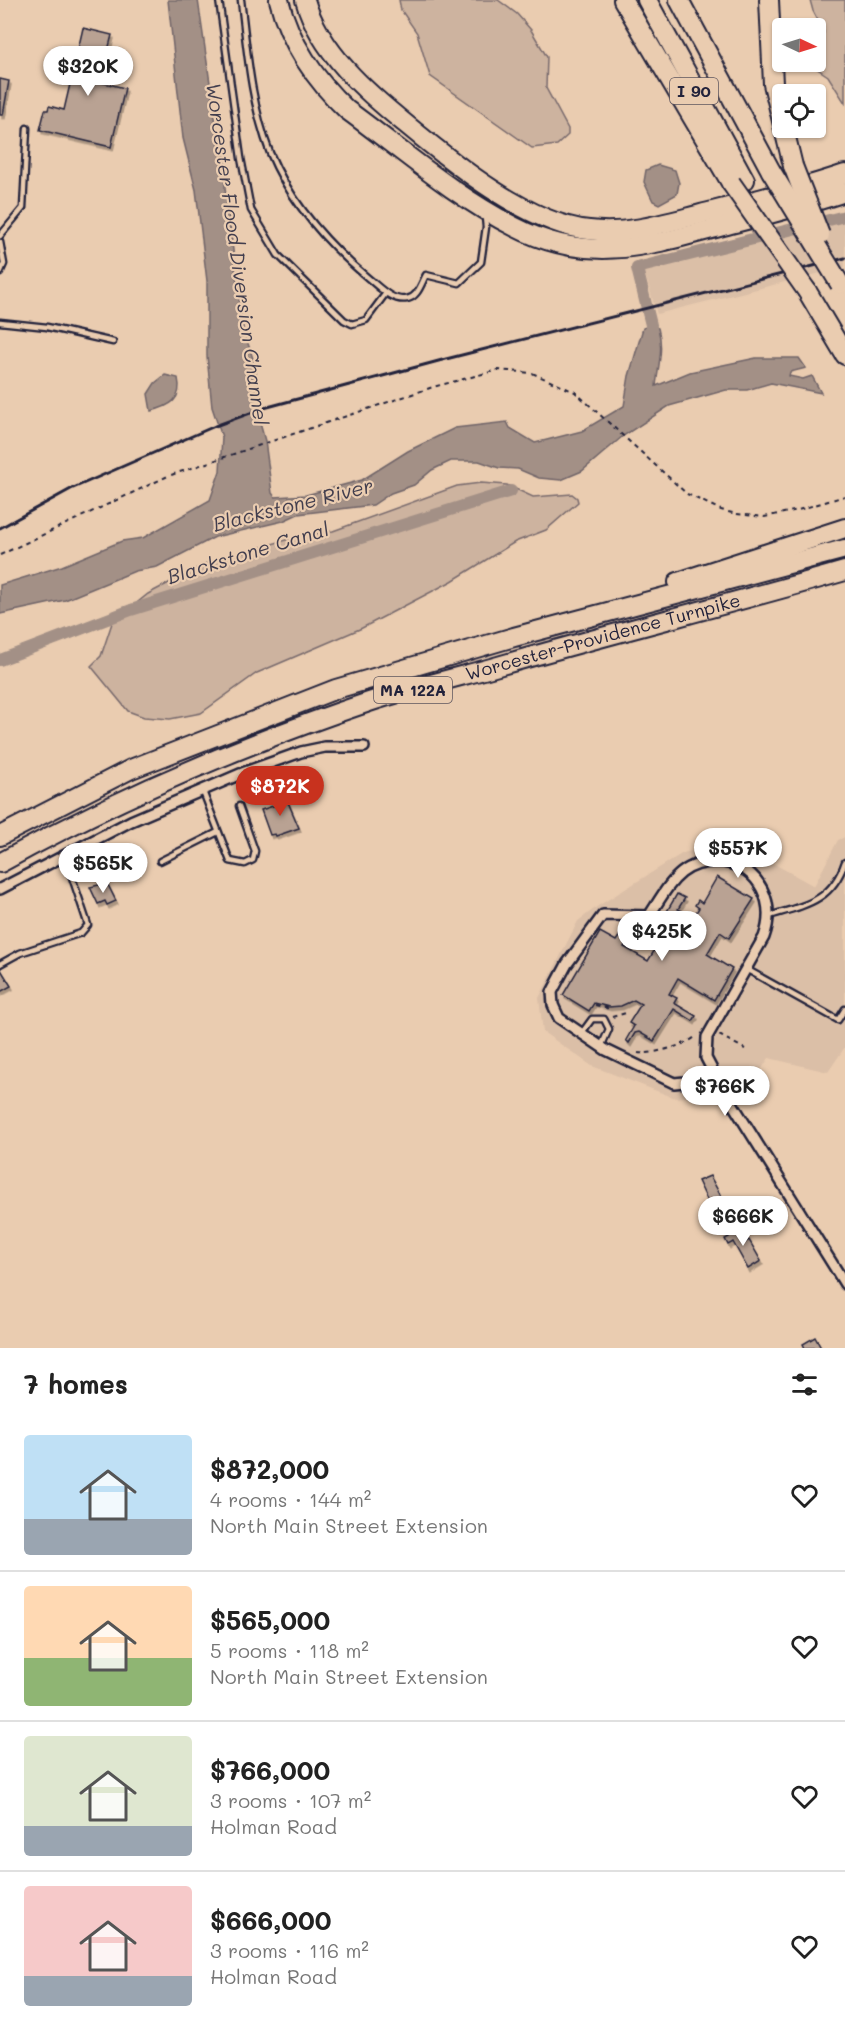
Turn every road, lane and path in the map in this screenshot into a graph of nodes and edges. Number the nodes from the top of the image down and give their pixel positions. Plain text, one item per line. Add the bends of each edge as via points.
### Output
1 (219, 0) edge
2 (241, 0) edge
3 (279, 0) edge
4 (305, 0) edge
5 (623, 0) edge
6 (647, 0) edge
7 (679, 0) edge
8 (769, 0) edge
9 (27, 128) dead end
10 (845, 174) edge
11 (738, 182) junction
12 (845, 192) edge
13 (484, 210) junction
14 (0, 236) edge
15 (0, 242) edge
16 (0, 273) edge
17 (842, 289) edge
18 (386, 293) junction
19 (0, 322) edge
20 (113, 342) dead end
21 (845, 355) edge
22 (845, 496) edge
23 (845, 528) edge
24 (845, 549) edge
25 (0, 555) edge
26 (845, 571) edge
27 (514, 638) junction
28 (364, 747) dead end
29 (202, 789) junction
30 (238, 806) dead end
31 (218, 832) junction
32 (0, 836) edge
33 (61, 857) junction
34 (160, 861) dead end
35 (845, 862) edge
36 (0, 863) edge
37 (842, 880) edge
38 (0, 889) edge
39 (769, 916) junction
40 (0, 964) edge
41 (746, 969) junction
42 (595, 1005) dead end
43 (845, 1009) edge
44 (601, 1012) dead end
45 (629, 1012) dead end
46 (608, 1016) junction
47 (613, 1022) dead end
48 (699, 1031) dead end
49 (581, 1034) junction
50 (719, 1035) dead end
51 (601, 1047) junction
52 (745, 1049) dead end
53 (635, 1053) dead end
54 (717, 1079) junction
55 (845, 1284) edge

1 - 18 lane via 241,158 257,223 278,255 344,320 352,324 366,320
2 - 18 lane via 259,121 271,154 292,196 323,237
3 - 13 highway via 290,32 310,69 331,95
4 - 10 highway via 309,14 342,64 384,106 447,158 535,214 555,222 589,230 648,226
5 - 11 highway
6 - 11 highway, I 90
7 - 17 highway, I 90, bridge via 771,171
8 - 17 highway, bridge via 773,84 793,166
9 - 14 lane via 23,208
11 - 21 highway, I 90, bridge
12 - 13 highway via 658,244 627,248 597,249 549,240
13 - 18 lane via 486,227 480,262 459,283 426,275 416,295 409,299
15 - 16 lane via 4,264
19 - 20 lane via 47,327
22 - 25 path via 764,517 721,510 675,485 584,399 562,384 509,370 484,372 168,476
23 - 27 highway via 565,615
24 - 27 highway, Worcester-Providence Turnpike / MA 122A
26 - 36 highway, Worcester-Providence Turnpike / MA 122A via 610,633 300,726 166,780
27 - 32 highway, Worcester-Providence Turnpike / MA 122A via 336,689 221,732 78,794
28 - 29 street via 325,747 301,752
29 - 31 lane
29 - 33 street
30 - 31 lane via 255,851 253,860 245,864 230,861
31 - 34 lane
33 - 38 street
33 - 40 lane via 88,925 81,933 20,953
35 - 37 lane
37 - 39 lane via 825,896
39 - 41 street via 765,937
39 - 49 street via 765,897 752,874 742,867 718,862 682,871 649,916 603,915 552,992 559,1018
41 - 43 lane via 838,1020
41 - 54 street via 706,1042 706,1058
42 - 46 path via 607,1008
44 - 46 path
45 - 46 path
46 - 47 path
48 - 53 path via 686,1045
49 - 51 street
49 - 51 lane via 591,1019 604,1019 609,1029
50 - 52 path
51 - 54 street via 674,1083
54 - 55 street

